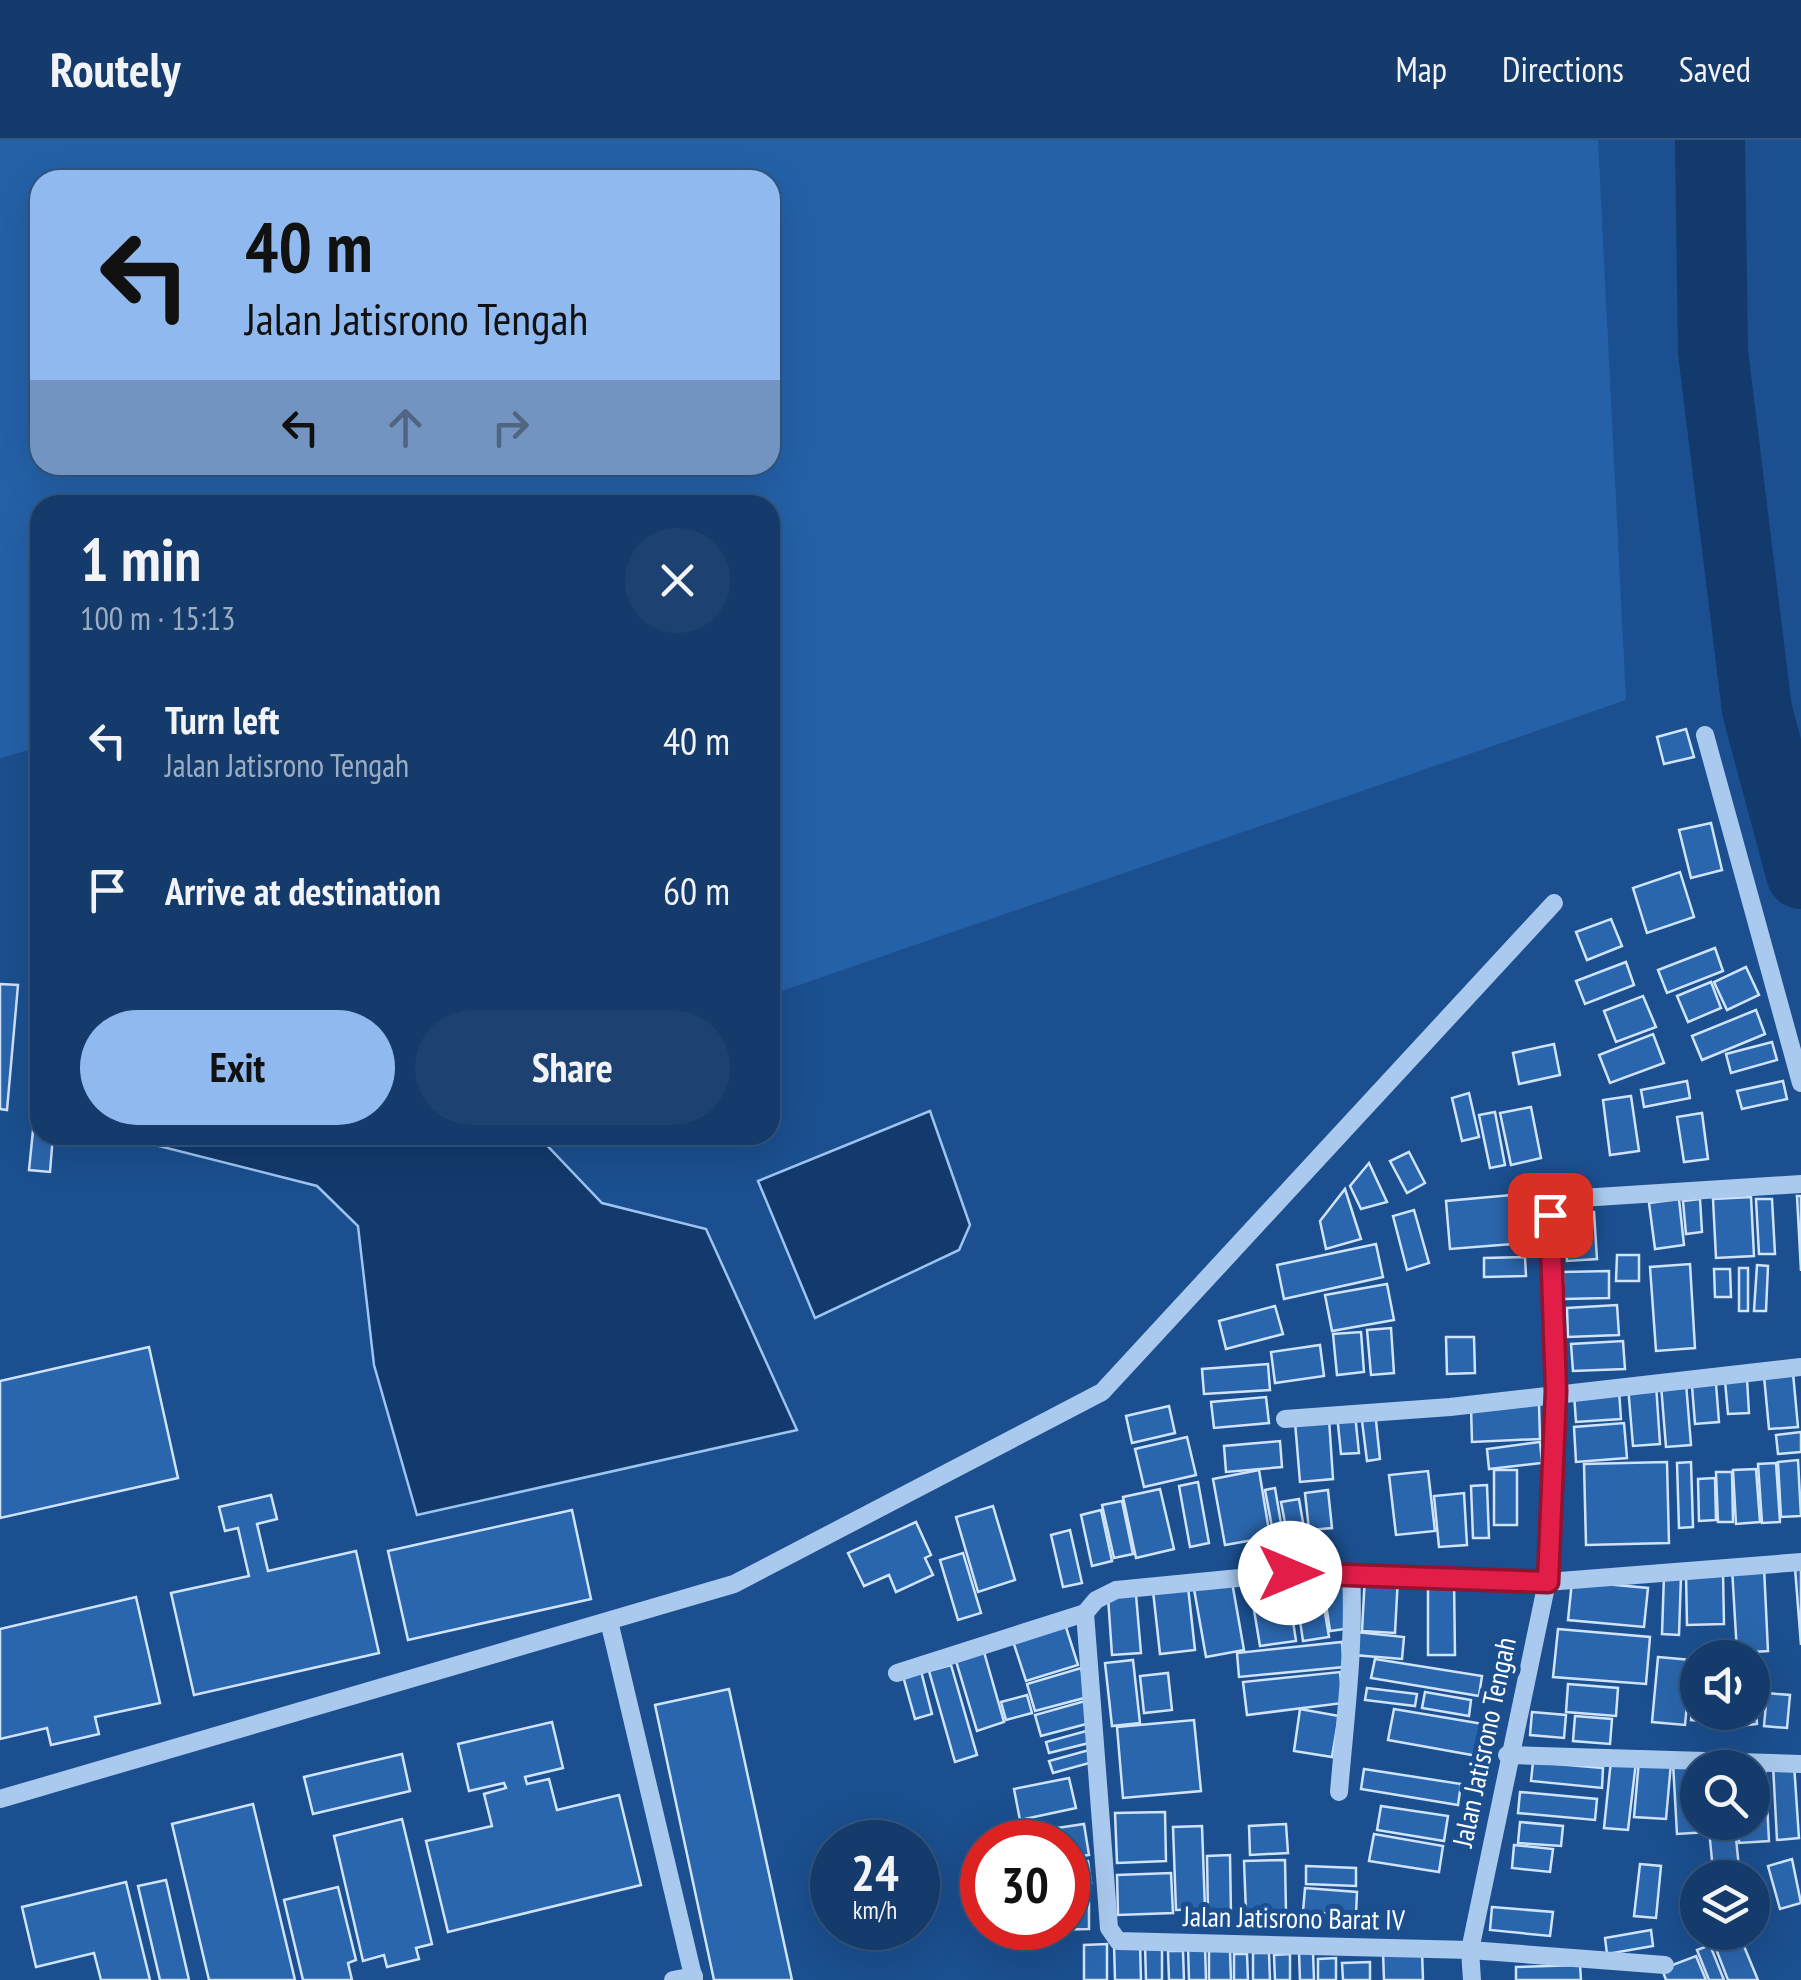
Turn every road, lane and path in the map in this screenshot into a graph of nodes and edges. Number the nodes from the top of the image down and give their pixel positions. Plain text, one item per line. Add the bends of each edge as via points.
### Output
1 (1705, 735) dead end
2 (1554, 903) dead end
3 (1801, 1082) edge
4 (1801, 1184) edge
5 (1801, 1367) edge
6 (1556, 1391) junction
7 (1285, 1420) dead end
8 (1801, 1562) edge
9 (1351, 1573) junction
10 (1548, 1582) junction
11 (1090, 1607) junction
12 (609, 1621) junction
13 (897, 1674) dead end
14 (1507, 1755) junction
15 (1801, 1764) edge
16 (1338, 1792) dead end
17 (0, 1799) edge
18 (1470, 1950) junction
19 (1664, 1964) dead end
20 (694, 1978) edge
21 (673, 1980) edge
22 (1472, 1980) edge

1 - 3 street
2 - 12 street via 1102,1392 734,1584
4 - 6 street, Jalan Jatisrono Tengah via 1581,1198 1550,1215
5 - 6 street
6 - 7 street
6 - 10 street, Jalan Jatisrono Tengah
8 - 10 street
9 - 10 street
9 - 11 street via 1116,1590
9 - 16 street via 1354,1631
10 - 14 street, Jalan Jatisrono Tengah
11 - 13 street
11 - 18 street, Jalan Jatisrono Barat IV via 1109,1928 1118,1941
12 - 17 street
12 - 20 street
14 - 15 street
14 - 18 street, Jalan Jatisrono Tengah
18 - 19 street, Jalan Jatisrono Barat IV
18 - 22 street, Jalan Jatisrono Tengah
20 - 21 street

